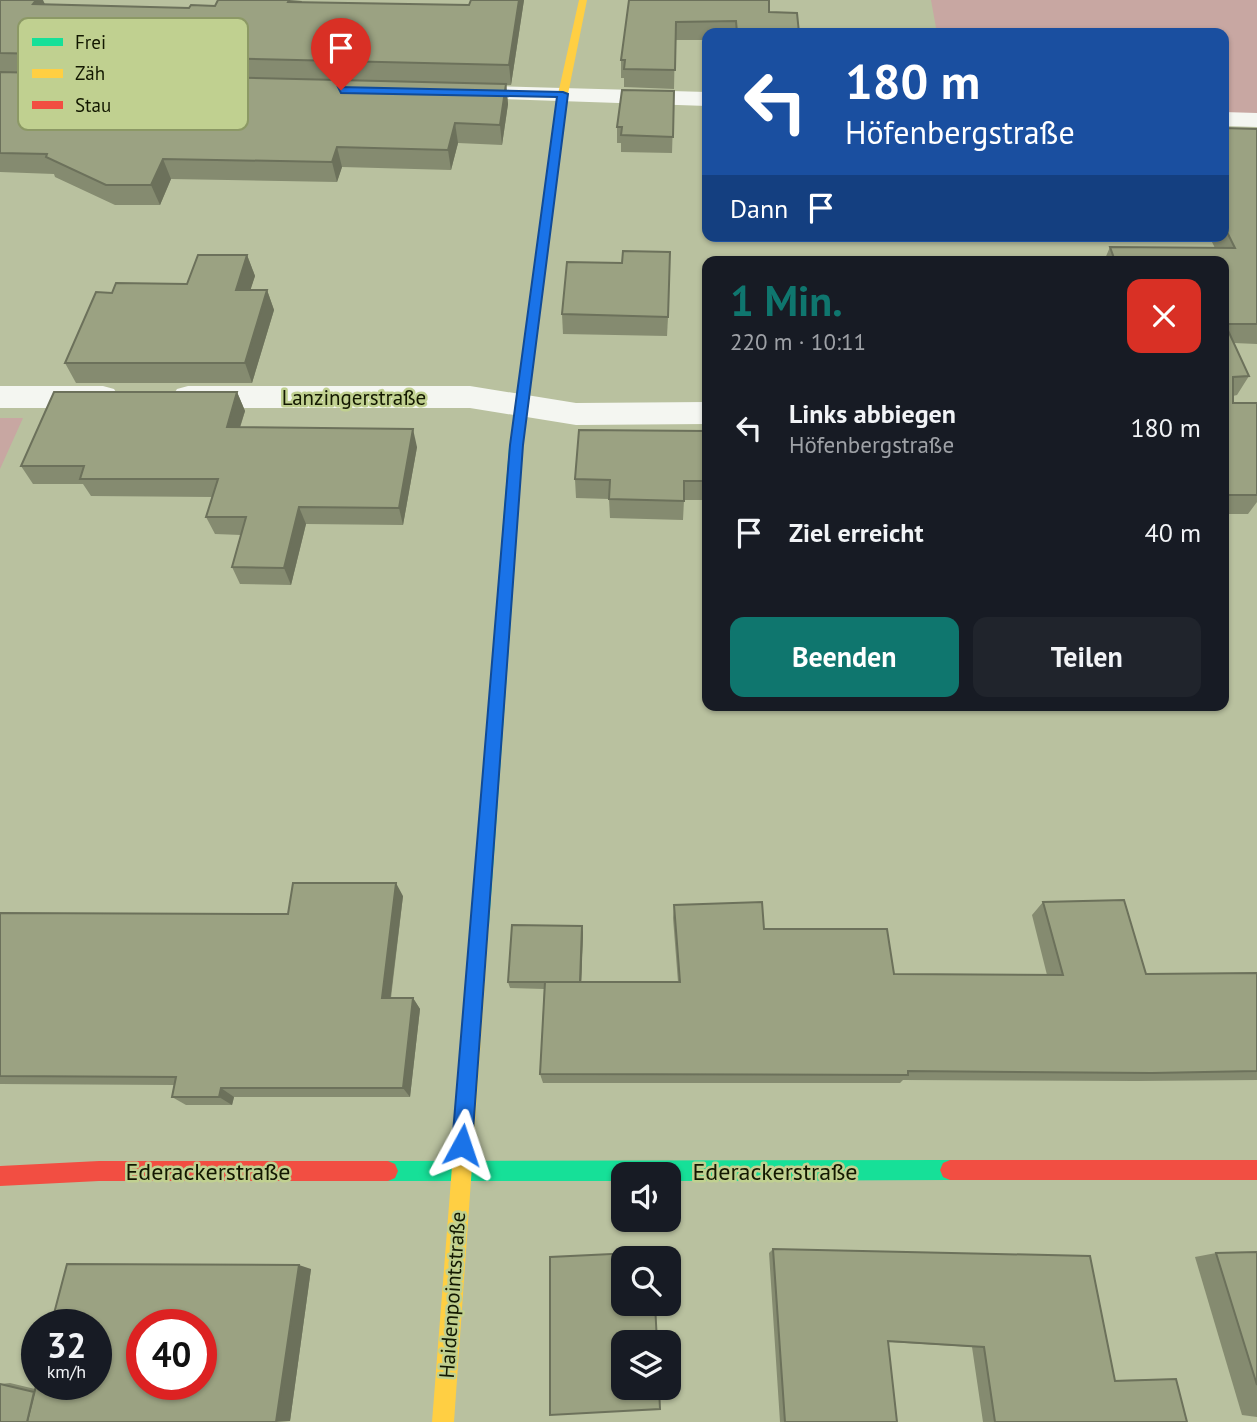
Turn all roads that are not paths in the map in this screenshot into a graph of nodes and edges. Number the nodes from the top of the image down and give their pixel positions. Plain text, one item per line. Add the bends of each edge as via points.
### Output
1 (583, 0) edge
2 (432, 92) edge
3 (563, 94) junction
4 (702, 99) edge
5 (1229, 120) edge
6 (1257, 120) edge
7 (0, 397) edge
8 (522, 405) junction
9 (702, 413) edge
10 (1257, 1170) edge
11 (460, 1171) junction
12 (0, 1176) edge
13 (443, 1422) edge

1 - 3 street, Haidenpointstraße
2 - 3 street
3 - 4 street
3 - 8 street, Haidenpointstraße
5 - 6 street
7 - 8 street, Lanzingerstraße via 470,397
8 - 9 street, Lanzingerstraße via 576,414
8 - 11 street, Haidenpointstraße
10 - 11 street, Ederackerstraße
11 - 12 street, Ederackerstraße via 113,1171
11 - 13 street, Haidenpointstraße

